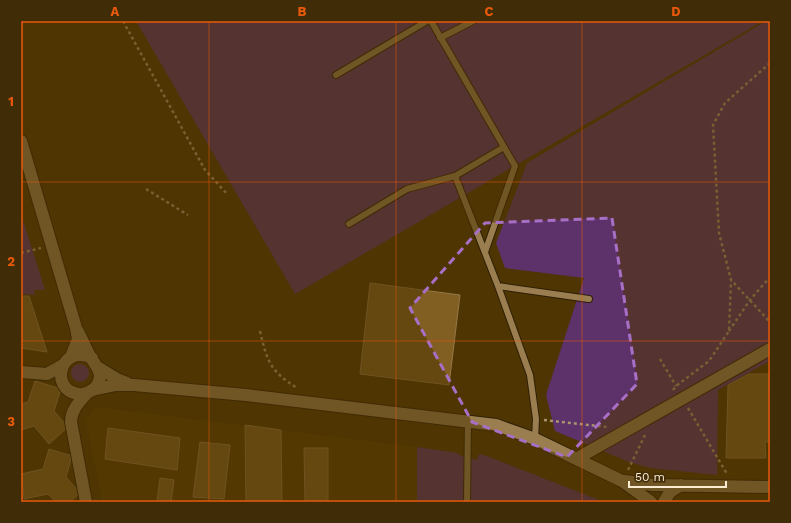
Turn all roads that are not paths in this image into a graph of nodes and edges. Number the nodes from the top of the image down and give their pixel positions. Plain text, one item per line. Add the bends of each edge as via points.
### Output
1 (428, 21) edge
2 (431, 21) edge
3 (473, 21) edge
4 (440, 38) junction
5 (336, 75) dead end
6 (21, 141) edge
7 (504, 146) junction
8 (455, 176) junction
9 (349, 224) dead end
10 (485, 252) junction
11 (498, 286) junction
12 (589, 298) dead end
13 (76, 328) junction
14 (770, 349) edge
15 (67, 361) junction
16 (95, 363) junction
17 (21, 372) edge
18 (134, 385) junction
19 (90, 392) junction
20 (468, 421) junction
21 (535, 439) junction
22 (576, 459) junction
23 (622, 481) junction
24 (681, 485) junction
25 (770, 487) edge
26 (86, 502) edge
27 (467, 502) edge
28 (651, 502) edge
29 (664, 502) edge

1 - 5 lane
2 - 4 lane
3 - 4 lane
4 - 7 lane
6 - 13 street
7 - 8 lane
7 - 10 lane via 515,166
8 - 9 lane via 407,190
8 - 10 lane
10 - 11 lane
11 - 12 lane
11 - 21 lane via 530,375 536,419
13 - 15 street via 78,339
13 - 16 street
14 - 22 street
15 - 16 street via 82,355
15 - 17 street via 47,374
15 - 19 street via 61,375 64,386 74,393
16 - 18 street via 117,379
16 - 19 street via 100,380
18 - 19 street via 116,385
18 - 20 street via 246,395
19 - 26 street via 71,415
20 - 21 street via 496,425
20 - 27 lane
21 - 22 street
22 - 23 street
23 - 24 street
23 - 28 street
24 - 25 street
24 - 29 street via 670,492

